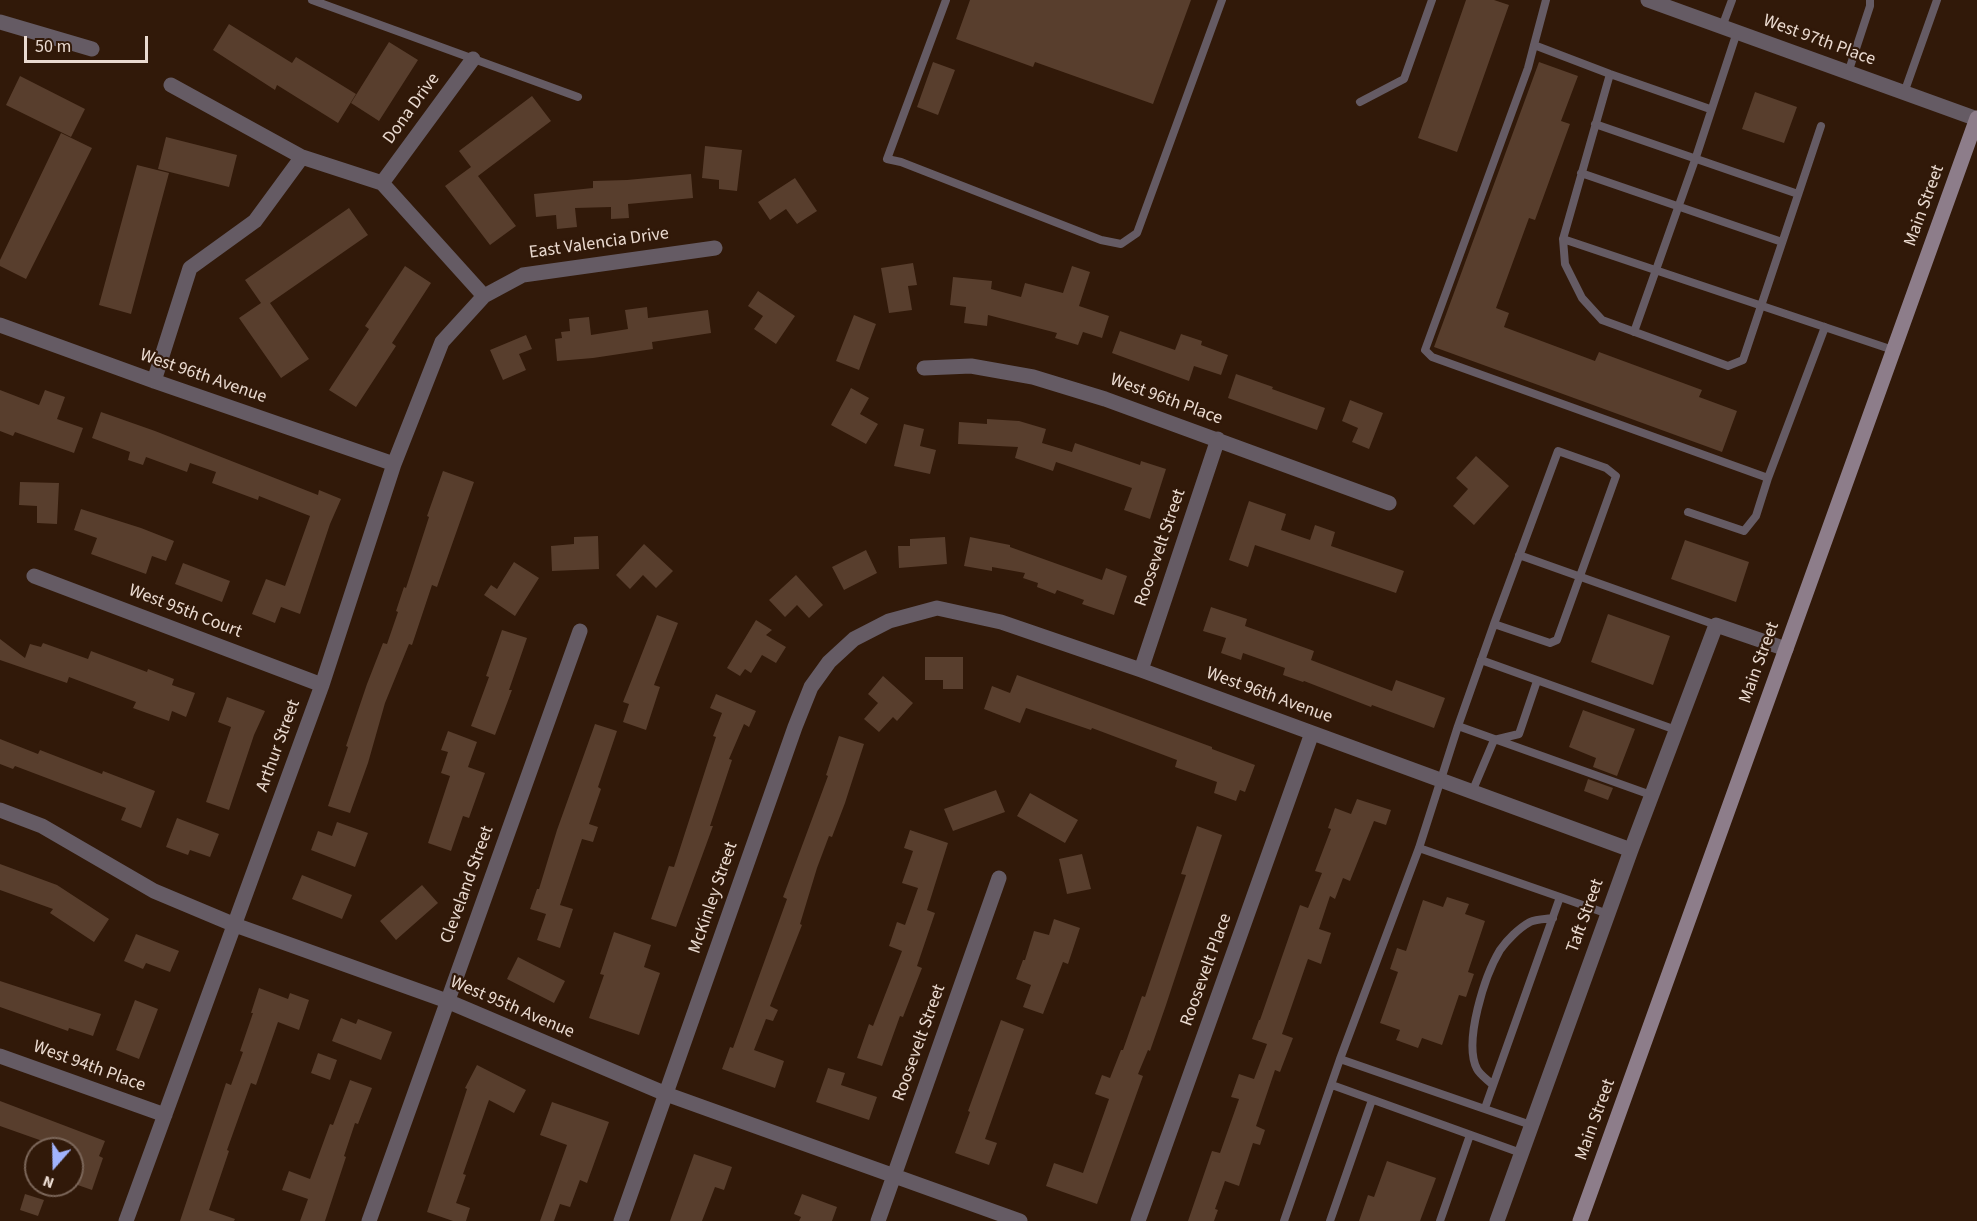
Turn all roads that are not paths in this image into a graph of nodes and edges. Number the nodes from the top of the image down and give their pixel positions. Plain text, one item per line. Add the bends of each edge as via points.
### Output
1 (312, 0) edge
2 (946, 0) edge
3 (1222, 0) edge
4 (1432, 0) edge
5 (1546, 0) edge
6 (1648, 0) edge
7 (1732, 0) edge
8 (1937, 0) edge
9 (1871, 1) edge
10 (0, 22) edge
11 (1730, 30) junction
12 (1534, 45) junction
13 (92, 49) dead end
14 (473, 59) junction
15 (1848, 73) junction
16 (1610, 74) junction
17 (171, 85) dead end
18 (1904, 93) junction
19 (578, 97) dead end
20 (1360, 102) dead end
21 (1710, 109) junction
22 (1977, 118) edge
23 (1595, 124) junction
24 (1821, 126) dead end
25 (1696, 157) junction
26 (302, 158) junction
27 (1581, 173) junction
28 (382, 183) junction
29 (1798, 194) junction
30 (1678, 206) junction
31 (1563, 239) junction
32 (1782, 242) junction
33 (715, 248) dead end
34 (1656, 271) junction
35 (484, 296) junction
36 (1760, 306) junction
37 (0, 325) edge
38 (1825, 327) junction
39 (1634, 332) junction
40 (1893, 350) junction
41 (924, 368) dead end
42 (154, 381) junction
43 (1218, 439) junction
44 (393, 464) junction
45 (1768, 478) junction
46 (1389, 503) dead end
47 (1688, 512) dead end
48 (1519, 555) junction
49 (34, 576) dead end
50 (1580, 576) junction
51 (889, 621) joint
52 (1494, 624) junction
53 (1716, 626) junction
54 (580, 631) dead end
55 (1786, 649) junction
56 (1481, 660) junction
57 (1141, 670) junction
58 (1537, 681) junction
59 (322, 685) junction
60 (1458, 726) junction
61 (1676, 730) junction
62 (1312, 733) junction
63 (1494, 740) junction
64 (1441, 781) junction
65 (1472, 792) junction
66 (1651, 795) junction
67 (0, 810) edge
68 (1419, 848) junction
69 (1631, 850) junction
70 (999, 878) dead end
71 (1560, 897) junction
72 (1608, 914) junction
73 (1553, 918) junction
74 (235, 925) junction
75 (447, 1001) junction
76 (0, 1056) edge
77 (1340, 1059) junction
78 (1332, 1085) junction
79 (1493, 1085) junction
80 (666, 1094) junction
81 (1372, 1100) junction
82 (1485, 1108) junction
83 (165, 1115) junction
84 (1531, 1125) junction
85 (1470, 1135) junction
86 (1521, 1153) junction
87 (894, 1175) junction
88 (126, 1221) edge
89 (369, 1221) edge
90 (621, 1221) edge
91 (878, 1221) edge
92 (1020, 1221) edge
93 (1138, 1221) edge
94 (1284, 1221) edge
95 (1330, 1221) edge
96 (1440, 1221) edge
97 (1497, 1221) edge
98 (1580, 1221) edge

1 - 14 lane
2 - 3 lane via 887,159 1101,240 1121,244 1137,232
4 - 20 lane via 1404,79
5 - 12 lane
6 - 11 street, West 97th Place
7 - 11 lane
8 - 18 lane
9 - 15 lane
10 - 13 street
11 - 15 street, West 97th Place
11 - 21 lane
12 - 16 lane
12 - 45 lane via 1425,350 1432,357
14 - 19 lane
14 - 28 street, Dona Drive
15 - 18 street, West 97th Place
16 - 21 lane
16 - 23 lane
17 - 26 street
18 - 22 street, West 97th Place
21 - 25 lane
22 - 40 main road, Main Street
23 - 25 lane
23 - 27 lane
24 - 29 lane
25 - 29 lane
25 - 30 lane
26 - 28 street
26 - 42 street via 255,221 190,268
27 - 30 lane
27 - 31 lane
28 - 35 street
29 - 32 lane
30 - 32 lane
30 - 34 lane
31 - 34 lane
31 - 39 lane via 1565,264 1582,298 1602,320
32 - 36 lane
33 - 35 street, East Valencia Drive via 523,274
34 - 36 lane
34 - 39 lane
35 - 44 street, Arthur Street via 442,342
36 - 38 lane
36 - 39 lane via 1743,360 1728,366
37 - 42 street, West 96th Avenue
38 - 40 lane
38 - 45 lane
40 - 55 main road, Main Street
41 - 43 street, West 96th Place via 971,366 1033,377
42 - 44 street, West 96th Avenue
43 - 46 street, West 96th Place
43 - 57 street, Roosevelt Street
44 - 59 street, Arthur Street
45 - 47 lane via 1756,516 1744,531
48 - 50 lane
48 - 50 lane via 1558,451 1606,468 1616,476
48 - 52 lane
49 - 59 street, West 95th Court
50 - 52 lane via 1557,640 1550,643
50 - 53 lane
51 - 57 street, West 96th Avenue via 937,608 1001,622
51 - 80 street, McKinley Street via 854,639 829,662 811,687
52 - 56 lane
53 - 55 street
53 - 61 street, Taft Street
54 - 75 street, Cleveland Street
55 - 98 main road, Main Street
56 - 58 lane
56 - 60 lane
57 - 62 street, West 96th Avenue
58 - 61 lane
58 - 63 lane via 1519,734
59 - 74 street, Arthur Street
60 - 63 lane
60 - 64 lane
61 - 66 street, Taft Street
62 - 64 street, West 96th Avenue
62 - 93 street, Roosevelt Place
63 - 65 lane
63 - 66 lane
64 - 65 street, West 96th Avenue
64 - 68 lane
65 - 69 street, West 96th Avenue
66 - 69 street, Taft Street
67 - 74 street, West 95th Avenue via 42,826 154,891
68 - 71 lane
68 - 77 lane
69 - 72 street, Taft Street
70 - 87 street, Roosevelt Street
71 - 72 lane
71 - 73 lane
72 - 84 street, Taft Street
73 - 79 lane
73 - 79 lane via 1532,921 1517,932 1500,950 1491,971 1472,1030 1472,1051 1477,1071
74 - 75 street, West 95th Avenue
74 - 83 street, Arthur Street
75 - 80 street, West 95th Avenue
75 - 89 street, Cleveland Street
76 - 83 street, West 94th Place
77 - 78 lane
77 - 82 lane
78 - 81 lane
78 - 94 lane
79 - 82 lane
80 - 87 street, West 95th Avenue
80 - 90 street, McKinley Street
81 - 85 lane
81 - 95 lane
82 - 84 lane
83 - 88 street, Arthur Street
84 - 86 street, Taft Street
85 - 86 lane
85 - 96 lane
86 - 97 street, Taft Street
87 - 91 street, Roosevelt Street
87 - 92 street, West 95th Avenue

